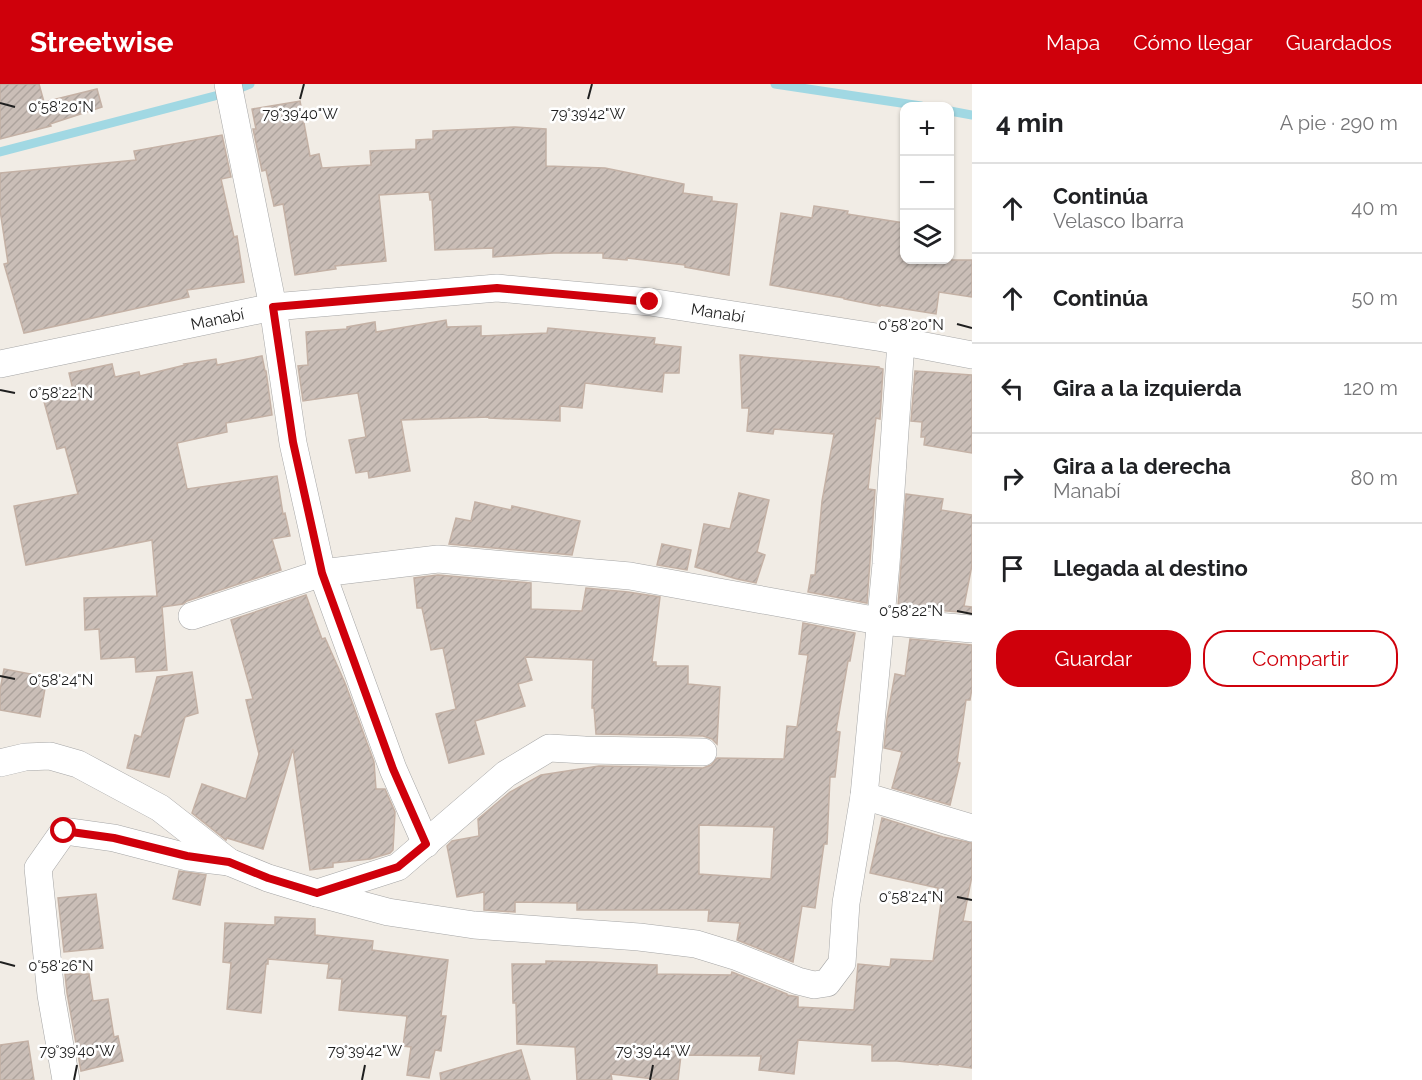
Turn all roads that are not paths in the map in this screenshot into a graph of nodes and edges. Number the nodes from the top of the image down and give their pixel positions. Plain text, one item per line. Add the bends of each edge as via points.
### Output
1 (228, 84) edge
2 (273, 307) junction
3 (901, 342) junction
4 (972, 356) edge
5 (0, 364) edge
6 (322, 573) junction
7 (192, 616) dead end
8 (879, 621) junction
9 (972, 629) edge
10 (703, 752) dead end
11 (0, 763) edge
12 (864, 796) junction
13 (972, 828) edge
14 (426, 844) junction
15 (229, 862) junction
16 (317, 893) junction
17 (66, 1080) edge

1 - 2 street
2 - 3 street, Manabí via 497,288 650,302
2 - 5 street, Manabí
2 - 6 street via 293,442
3 - 4 street, Manabí
3 - 8 street
6 - 7 street
6 - 8 street via 438,560 608,574
6 - 14 street via 393,769
8 - 9 street
8 - 12 street
10 - 14 street via 549,748 506,774
11 - 15 street via 50,756 78,765 160,807
12 - 13 street
12 - 16 street via 846,903 842,963 827,983 798,981 696,944 474,925 388,912
14 - 16 street via 398,867
15 - 16 street
15 - 17 street via 64,831 39,868 51,995

